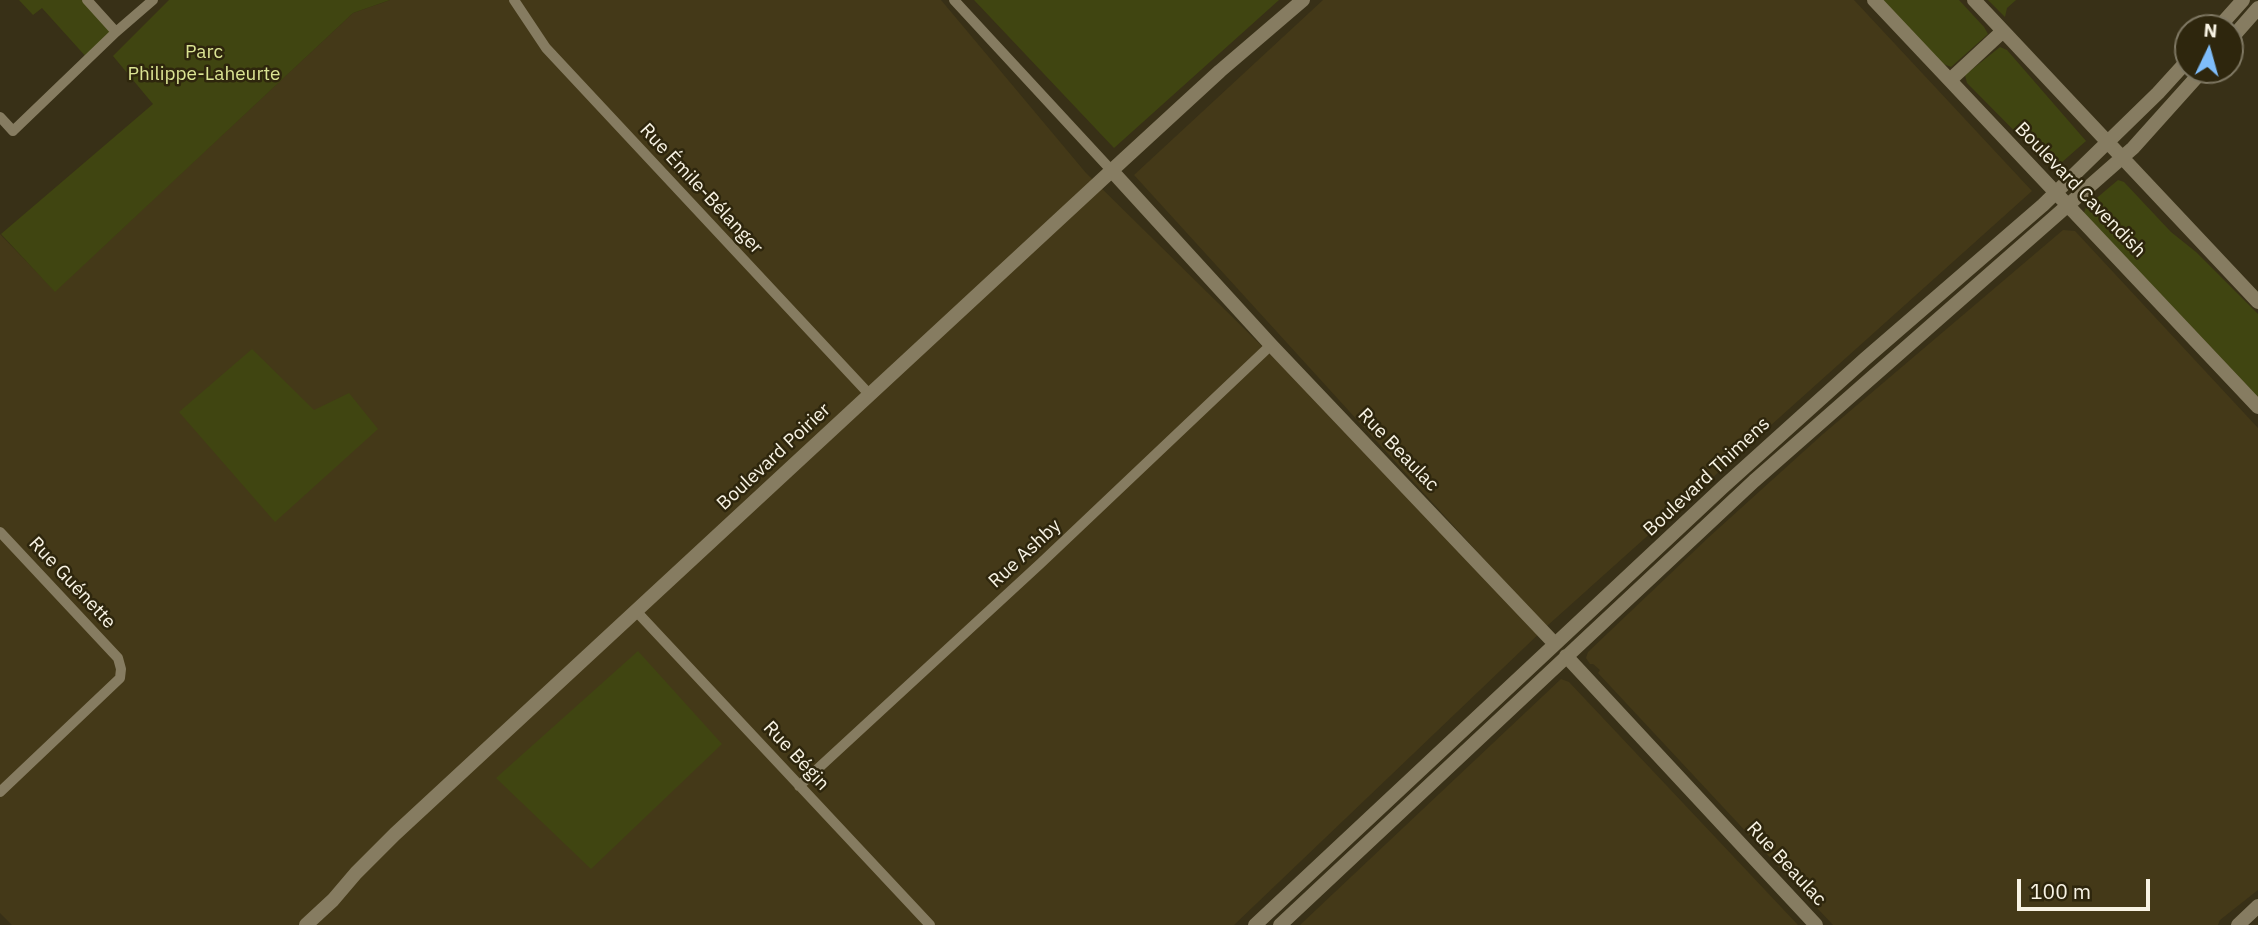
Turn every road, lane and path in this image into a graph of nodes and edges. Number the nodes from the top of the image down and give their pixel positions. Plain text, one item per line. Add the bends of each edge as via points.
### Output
1 (87, 0) edge
2 (153, 0) edge
3 (514, 0) edge
4 (954, 0) edge
5 (1291, 0) edge
6 (1303, 0) edge
7 (1874, 0) edge
8 (1974, 0) edge
9 (2243, 0) edge
10 (2258, 8) edge
11 (2230, 14) edge
12 (2244, 24) edge
13 (2003, 31) junction
14 (116, 32) junction
15 (1220, 71) junction
16 (2174, 74) edge
17 (1950, 80) junction
18 (2190, 84) edge
19 (0, 117) edge
20 (2108, 142) junction
21 (2122, 158) junction
22 (1112, 171) junction
23 (2055, 192) junction
24 (2069, 206) junction
25 (2258, 302) edge
26 (1271, 345) junction
27 (870, 394) junction
28 (2258, 407) edge
29 (0, 532) edge
30 (636, 611) junction
31 (1555, 644) junction
32 (1566, 656) junction
33 (799, 786) junction
34 (0, 792) edge
35 (356, 873) junction
36 (2258, 906) edge
37 (295, 925) edge
38 (306, 925) edge
39 (930, 925) edge
40 (1256, 925) edge
41 (1280, 925) edge
42 (1816, 925) edge
43 (2238, 925) edge

1 - 14 street
2 - 14 street
3 - 27 street, Rue Émile-Bélanger via 546,48
4 - 22 street, Rue Beaulac
5 - 15 street, Boulevard Poirier
6 - 15 street, Boulevard Poirier
7 - 17 street, Boulevard Cavendish
8 - 13 street
9 - 11 street
10 - 12 street
13 - 17 street
13 - 20 street
14 - 19 street via 13,131
15 - 22 street, Boulevard Poirier
16 - 20 street, Boulevard Thimens
17 - 23 street, Boulevard Cavendish
18 - 21 street, Boulevard Thimens
20 - 21 street
20 - 23 street, Boulevard Thimens
21 - 24 street, Boulevard Thimens
21 - 25 street
22 - 26 street, Rue Beaulac
22 - 27 street, Boulevard Poirier
23 - 24 street, Boulevard Cavendish
23 - 31 street, Boulevard Thimens via 1865,359
24 - 28 street, Boulevard Cavendish
24 - 32 street, Boulevard Thimens via 1754,481
26 - 31 street, Rue Beaulac
26 - 33 street, Rue Ashby
27 - 30 street, Boulevard Poirier
29 - 34 street, Rue Guénette via 118,658 121,669 120,678
30 - 33 street, Rue Bégin
30 - 35 street, Boulevard Poirier
31 - 32 street, Rue Beaulac
31 - 40 street, Boulevard Thimens
32 - 41 street, Boulevard Thimens
32 - 42 street, Rue Beaulac
33 - 39 street, Rue Bégin
35 - 37 street, Boulevard Poirier
35 - 38 street, Boulevard Poirier
36 - 43 street

